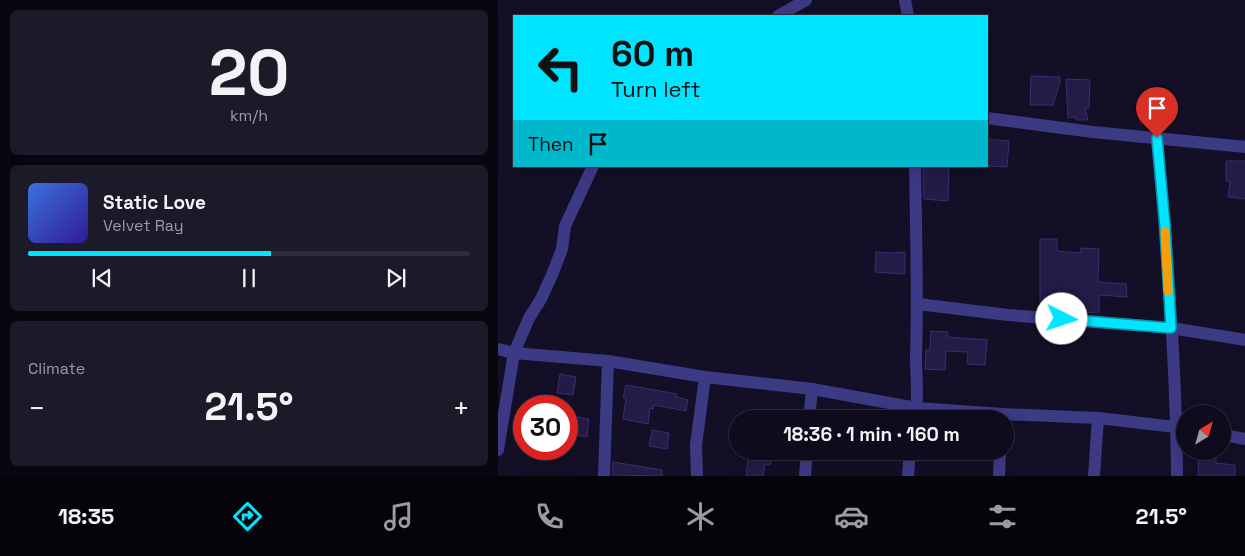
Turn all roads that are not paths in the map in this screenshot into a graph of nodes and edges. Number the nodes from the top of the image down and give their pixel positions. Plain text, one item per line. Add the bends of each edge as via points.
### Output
1 (806, 0) edge
2 (905, 0) edge
3 (780, 15) edge
4 (908, 15) edge
5 (988, 118) edge
6 (1157, 138) junction
7 (1246, 146) edge
8 (593, 167) edge
9 (915, 167) edge
10 (918, 304) junction
11 (1171, 328) junction
12 (1246, 340) edge
13 (498, 349) edge
14 (514, 353) junction
15 (608, 361) junction
16 (705, 377) junction
17 (812, 390) junction
18 (1178, 405) edge
19 (810, 410) edge
20 (902, 410) edge
21 (916, 410) edge
22 (1014, 416) edge
23 (1098, 418) junction
24 (1176, 428) edge
25 (1231, 436) edge
26 (1246, 439) edge
27 (498, 450) edge
28 (806, 460) edge
29 (909, 460) edge
30 (1000, 460) edge
31 (1178, 460) edge
32 (604, 476) edge
33 (697, 476) edge
34 (805, 476) edge
35 (908, 476) edge
36 (999, 476) edge
37 (1094, 476) edge
38 (1177, 476) edge

1 - 3 street
2 - 4 street
5 - 6 street
6 - 7 street
6 - 11 street
8 - 14 street via 565,226 562,248 552,275
9 - 10 street
10 - 11 street
10 - 21 street
11 - 12 street
11 - 18 street
13 - 14 street
14 - 15 street
14 - 27 street
15 - 16 street
15 - 32 street
16 - 17 street
16 - 33 street via 696,445
17 - 19 street
17 - 20 street
22 - 23 street
23 - 24 street
23 - 37 street
25 - 26 street
28 - 34 street
29 - 35 street
30 - 36 street
31 - 38 street

